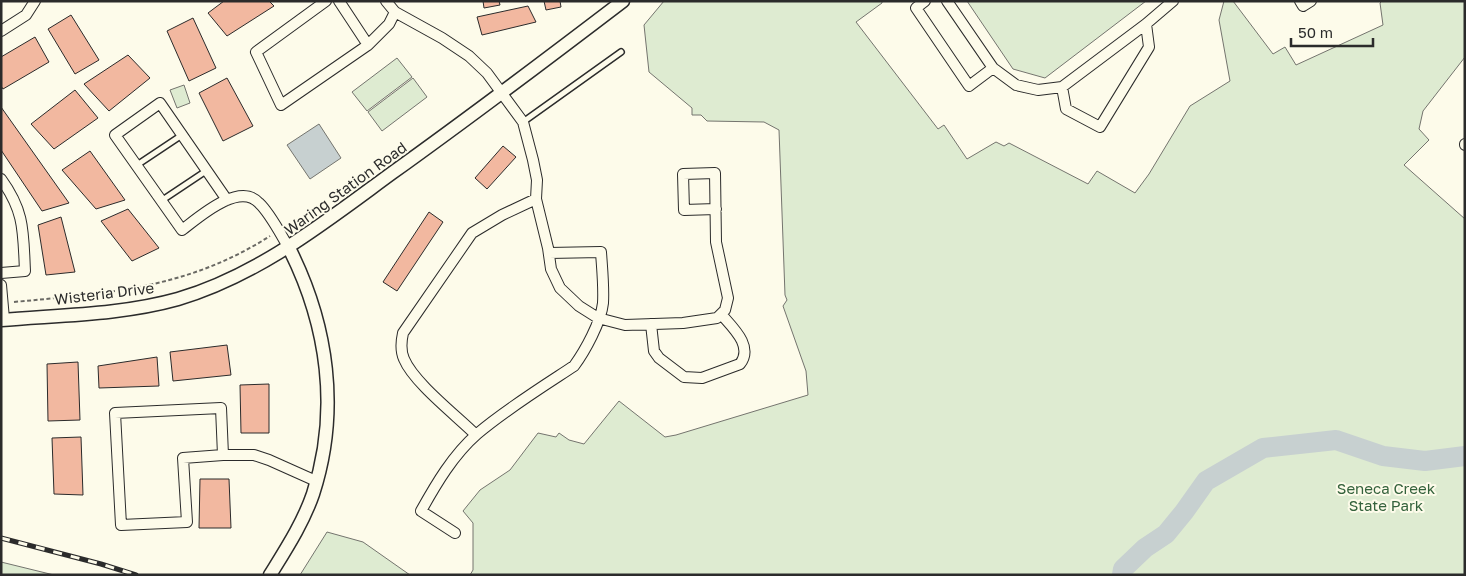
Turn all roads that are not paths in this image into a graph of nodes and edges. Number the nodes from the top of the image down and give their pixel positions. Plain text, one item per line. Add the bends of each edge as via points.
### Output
1 (35, 1) edge
2 (326, 1) edge
3 (338, 1) edge
4 (386, 1) edge
5 (623, 1) edge
6 (924, 1) edge
7 (947, 1) edge
8 (1173, 1) edge
9 (1300, 1) edge
10 (1311, 1) edge
11 (395, 12) junction
12 (1146, 24) junction
13 (1, 31) edge
14 (368, 45) junction
15 (621, 52) dead end
16 (993, 68) junction
17 (1062, 87) junction
18 (503, 93) junction
19 (523, 122) junction
20 (182, 135) junction
21 (136, 165) junction
22 (206, 171) junction
23 (1, 180) edge
24 (536, 199) junction
25 (227, 200) junction
26 (161, 201) junction
27 (716, 209) junction
28 (289, 248) junction
29 (549, 252) junction
30 (1, 273) edge
31 (1, 285) edge
32 (721, 314) junction
33 (598, 318) junction
34 (3, 320) edge
35 (651, 324) junction
36 (476, 434) junction
37 (223, 455) junction
38 (316, 481) junction
39 (455, 533) dead end
40 (270, 575) edge

1 - 13 street via 26,14
2 - 14 street via 256,52 281,105
3 - 14 street
4 - 11 street
5 - 18 street, Waring Station Road
6 - 16 street via 916,8 969,86
7 - 16 street
8 - 12 street
9 - 10 street via 1302,6
11 - 14 street via 389,24
11 - 18 street via 456,46 487,73
12 - 17 street
12 - 17 street via 1149,47 1100,127 1066,109
15 - 19 lane
16 - 17 street via 1016,85 1038,90
18 - 19 street
18 - 28 street, Waring Station Road
19 - 24 street via 537,180
20 - 21 lane
20 - 21 street via 160,103 116,135
20 - 22 street
21 - 26 street
22 - 25 street
22 - 26 lane
23 - 30 street via 19,208 25,271
24 - 29 street
24 - 36 street via 472,233 403,333 400,345 404,360 422,384
25 - 26 street via 182,230
25 - 28 street via 246,197 258,202
27 - 27 street via 684,210 683,174 715,173
27 - 32 street via 716,242 728,298
28 - 34 street, Wisteria Drive via 240,274 180,298 113,311
28 - 38 street, Waring Station Road via 312,301 324,348 328,403 326,434
29 - 33 street via 551,269 560,288
29 - 33 street via 602,252 603,304
31 - 34 street
32 - 35 street via 718,318 698,322
32 - 35 street via 742,339 744,359 740,364 702,378 684,377 659,358 654,351
33 - 35 street via 625,325
33 - 36 street via 583,355 574,366
36 - 39 street via 451,464 421,511
37 - 37 street via 221,408 115,413 121,525 186,522 182,458
37 - 38 street via 254,455
38 - 40 street, Waring Station Road via 302,519

